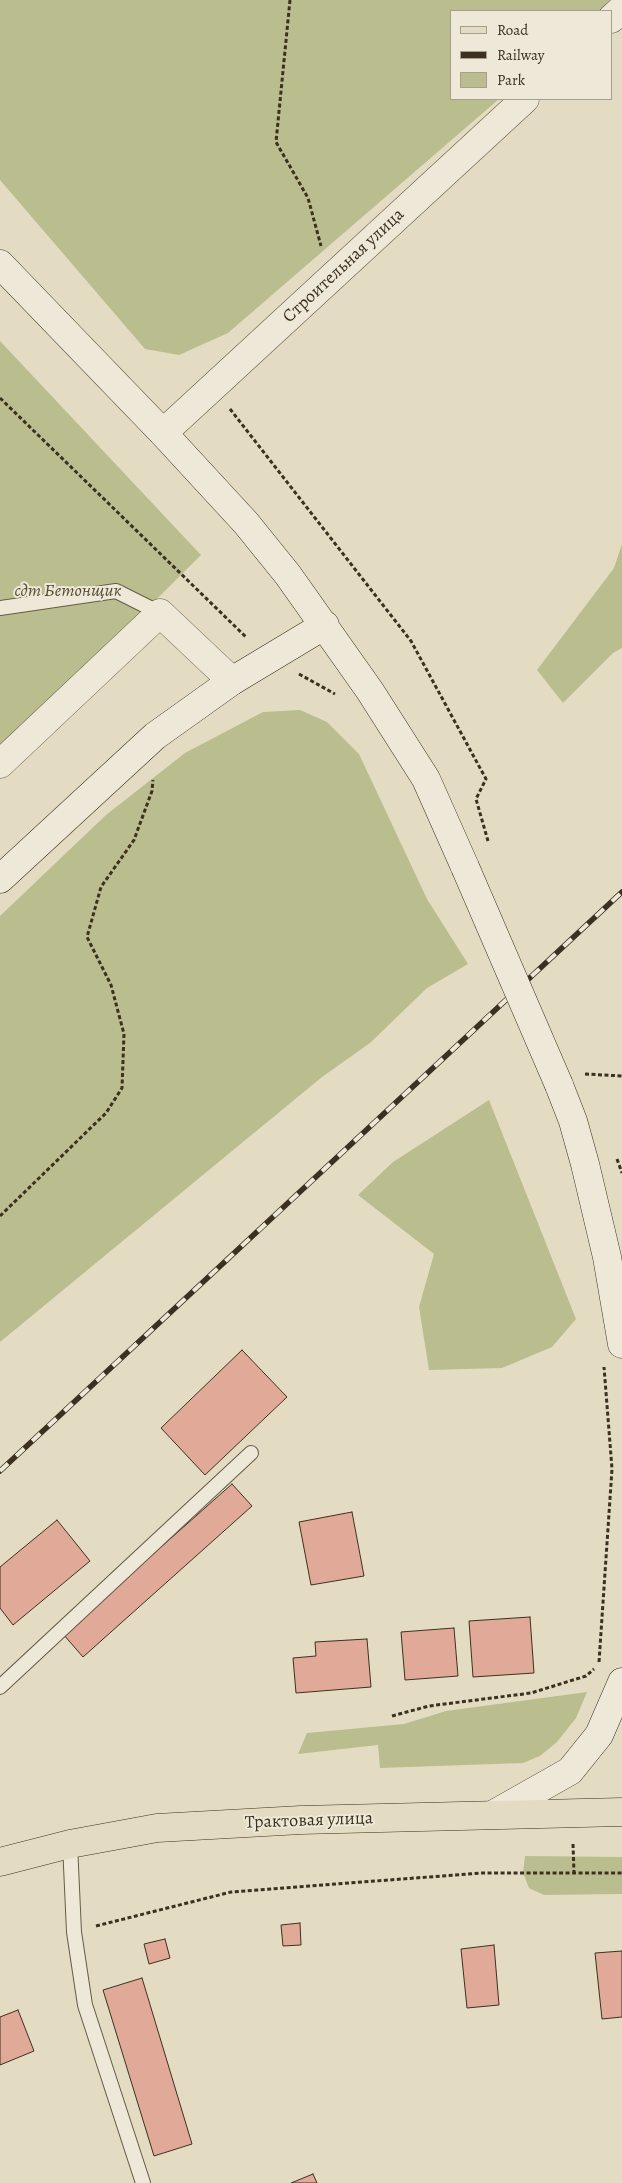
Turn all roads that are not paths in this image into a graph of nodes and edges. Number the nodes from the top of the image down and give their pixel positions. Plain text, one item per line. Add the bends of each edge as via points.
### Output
1 (622, 9) edge
2 (612, 19) edge
3 (524, 100) edge
4 (0, 264) edge
5 (163, 433) junction
6 (0, 608) edge
7 (160, 613) junction
8 (325, 626) junction
9 (232, 681) junction
10 (0, 764) edge
11 (0, 879) edge
12 (613, 1353) edge
13 (251, 1453) dead end
14 (622, 1682) edge
15 (0, 1687) edge
16 (622, 1812) edge
17 (494, 1814) junction
18 (70, 1844) junction
19 (0, 1862) edge
20 (143, 2183) edge

1 - 2 main road
3 - 5 main road, Строительная улица
4 - 5 main road
5 - 8 main road via 246,523
6 - 7 lane via 116,591
7 - 9 main road
7 - 10 main road
8 - 9 main road
8 - 12 main road, bridge via 426,779 559,1085 573,1121 607,1257
9 - 11 main road via 155,736
13 - 15 lane
14 - 17 main road via 599,1735 570,1772
16 - 17 main road, Трактовая улица
17 - 18 main road, Трактовая улица via 157,1828
18 - 19 main road, Трактовая улица
18 - 20 lane via 74,1932 85,2005

